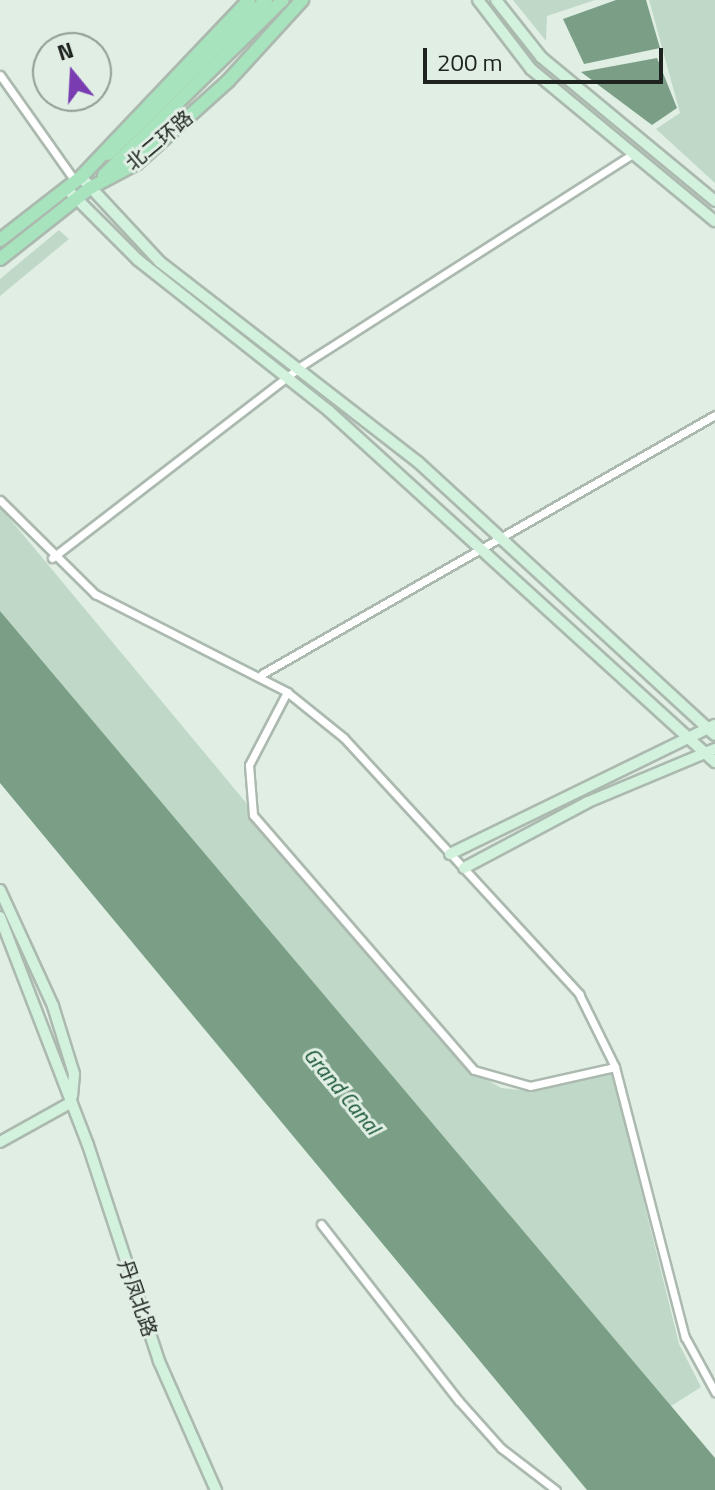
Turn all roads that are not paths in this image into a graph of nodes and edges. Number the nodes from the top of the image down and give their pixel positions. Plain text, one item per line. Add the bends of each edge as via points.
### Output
1 (249, 0) edge
2 (266, 0) edge
3 (283, 0) edge
4 (302, 0) edge
5 (478, 0) edge
6 (496, 0) edge
7 (0, 75) edge
8 (633, 154) junction
9 (74, 182) junction
10 (90, 188) junction
11 (77, 198) junction
12 (715, 201) edge
13 (715, 221) edge
14 (0, 240) edge
15 (0, 259) edge
16 (301, 366) junction
17 (287, 378) junction
18 (715, 415) edge
19 (0, 500) edge
20 (501, 533) junction
21 (479, 547) junction
22 (52, 558) junction
23 (262, 674) junction
24 (287, 692) junction
25 (713, 730) edge
26 (689, 737) junction
27 (710, 751) edge
28 (715, 762) edge
29 (450, 854) junction
30 (464, 868) junction
31 (0, 890) edge
32 (0, 917) edge
33 (615, 1067) junction
34 (72, 1102) junction
35 (0, 1142) edge
36 (321, 1224) dead end
37 (715, 1392) edge
38 (216, 1490) edge
39 (556, 1490) edge

1 - 9 main road, 北二环路
2 - 9 main road via 153,118
3 - 10 main road
4 - 10 main road, 北二环路 via 228,81 137,163
5 - 8 street via 531,69
6 - 12 street via 541,57
7 - 9 street
8 - 13 street
8 - 16 street
9 - 10 street
9 - 11 street
9 - 14 main road, 北二环路
10 - 11 main road, 北二环路
10 - 16 street via 160,262
11 - 15 main road, 北二环路
11 - 17 street via 138,260
16 - 17 street
16 - 20 street
17 - 21 street
17 - 22 street
18 - 20 street
19 - 22 street
20 - 21 street
20 - 25 street
21 - 23 street
21 - 26 street
22 - 23 street via 120,610
23 - 24 street
24 - 29 street via 326,720
24 - 33 street via 249,765 253,815 422,1014 474,1070 506,1084
25 - 26 street
26 - 27 street
26 - 29 street
27 - 28 street
27 - 30 street via 588,802
29 - 30 street
30 - 33 street via 579,994
31 - 34 street via 53,1006 74,1074
32 - 34 street
33 - 37 street via 685,1337
34 - 35 street
34 - 38 street, 丹凤北路 via 159,1361
36 - 39 street via 459,1401 501,1448

